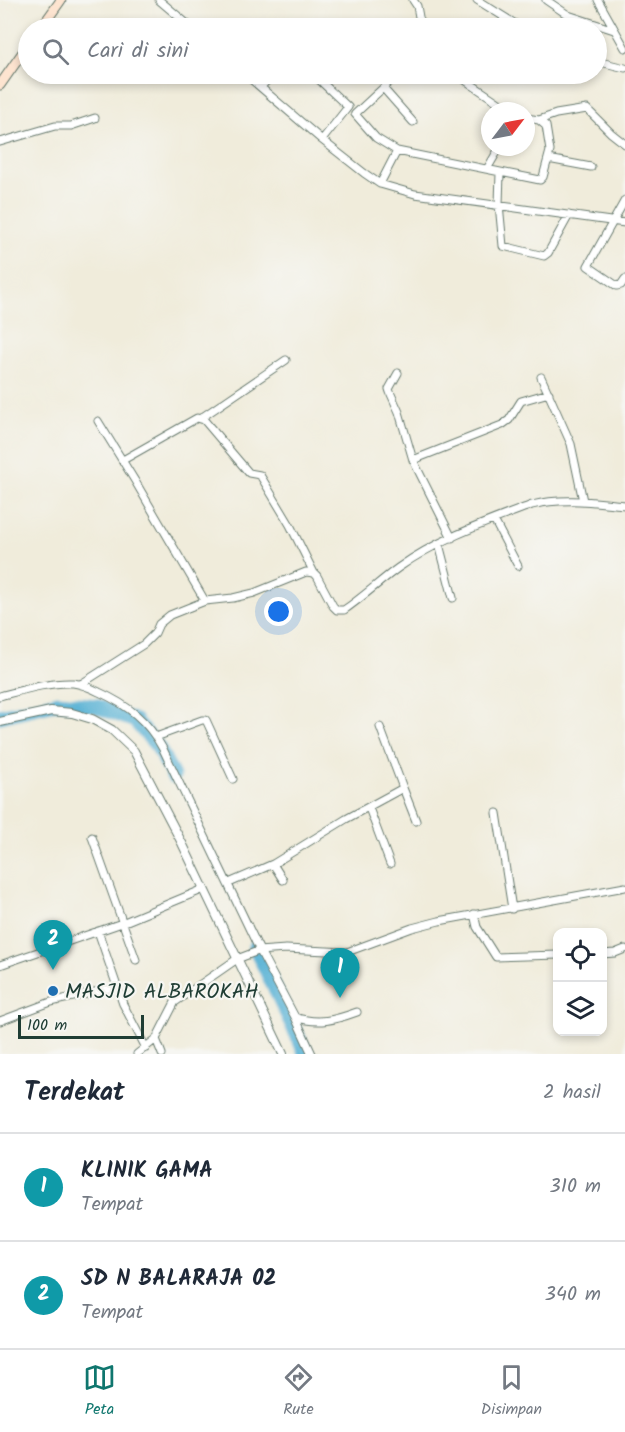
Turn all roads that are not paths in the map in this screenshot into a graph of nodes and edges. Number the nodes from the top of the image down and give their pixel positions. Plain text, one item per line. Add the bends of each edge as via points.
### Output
1 (61, 0) edge
2 (159, 0) edge
3 (413, 0) edge
4 (477, 0) edge
5 (546, 0) edge
6 (598, 0) edge
7 (48, 18) edge
8 (180, 18) edge
9 (418, 18) edge
10 (505, 18) edge
11 (577, 18) edge
12 (607, 28) edge
13 (614, 30) junction
14 (625, 48) edge
15 (18, 59) edge
16 (607, 64) edge
17 (625, 68) edge
18 (0, 84) edge
19 (257, 84) edge
20 (264, 84) edge
21 (324, 84) edge
22 (387, 84) edge
23 (471, 84) edge
24 (261, 87) junction
25 (383, 88) junction
26 (498, 102) edge
27 (348, 107) junction
28 (355, 114) junction
29 (95, 118) dead end
30 (535, 119) edge
31 (539, 120) junction
32 (413, 122) dead end
33 (322, 140) junction
34 (0, 142) edge
35 (625, 144) edge
36 (398, 151) junction
37 (495, 156) edge
38 (548, 159) junction
39 (591, 167) dead end
40 (487, 169) junction
41 (500, 173) junction
42 (380, 184) junction
43 (625, 200) edge
44 (499, 204) junction
45 (569, 215) junction
46 (614, 222) junction
47 (625, 223) edge
48 (625, 279) edge
49 (286, 360) dead end
50 (398, 373) dead end
51 (541, 377) dead end
52 (549, 393) junction
53 (201, 418) junction
54 (98, 421) dead end
55 (123, 460) junction
56 (414, 460) junction
57 (583, 501) junction
58 (625, 505) edge
59 (494, 520) junction
60 (452, 538) junction
61 (439, 544) junction
62 (518, 566) dead end
63 (314, 573) junction
64 (453, 598) dead end
65 (206, 601) junction
66 (81, 684) junction
67 (0, 696) edge
68 (0, 722) edge
69 (380, 727) dead end
70 (156, 737) junction
71 (233, 779) dead end
72 (403, 788) junction
73 (369, 808) junction
74 (496, 813) dead end
75 (416, 821) dead end
76 (92, 837) dead end
77 (273, 864) junction
78 (390, 864) dead end
79 (283, 880) dead end
80 (229, 884) junction
81 (625, 887) edge
82 (204, 889) junction
83 (512, 909) junction
84 (474, 914) junction
85 (122, 923) junction
86 (98, 931) junction
87 (625, 949) edge
88 (259, 951) junction
89 (607, 954) edge
90 (553, 956) edge
91 (239, 959) junction
92 (136, 960) dead end
93 (0, 965) edge
94 (117, 987) junction
95 (357, 1012) dead end
96 (295, 1017) junction
97 (0, 1021) edge
98 (156, 1039) junction
99 (146, 1048) junction
100 (137, 1054) edge
101 (162, 1054) edge
102 (283, 1054) edge
103 (312, 1054) edge

1 - 7 main road
2 - 8 street
3 - 9 street
4 - 10 street
5 - 11 street
6 - 13 street
12 - 13 street
13 - 14 street
15 - 18 main road
16 - 17 street
19 - 24 street
20 - 24 street
21 - 27 street
22 - 25 street
23 - 26 street
24 - 33 street
25 - 28 street
25 - 32 street
27 - 28 street
27 - 33 street
28 - 36 street via 376,138
29 - 34 street
30 - 31 street
31 - 35 street via 587,108
31 - 38 street via 546,126
33 - 42 street
36 - 40 street
36 - 42 street
37 - 40 street
38 - 39 street
38 - 41 street via 540,180
40 - 41 street
41 - 44 street
42 - 44 street via 415,194
43 - 46 street
44 - 45 street
44 - 45 street via 503,246 543,256
45 - 46 street
46 - 47 street
46 - 48 street via 588,266 617,286
49 - 53 street
50 - 56 street via 389,389
51 - 52 street
52 - 56 street via 518,403 502,425
52 - 57 street via 571,444
53 - 55 street
53 - 63 street via 249,473 260,475
54 - 55 street
55 - 65 street
56 - 60 street
57 - 58 street
57 - 59 street via 545,502
59 - 60 street
59 - 62 street
60 - 61 street
61 - 63 street via 399,567 344,610 333,606
61 - 64 street
63 - 65 street via 296,575 254,593
65 - 66 street via 170,615 144,644
66 - 67 street via 54,684
66 - 70 street via 138,714
68 - 82 street via 51,711 92,719 112,730 141,763
69 - 72 street
70 - 71 street via 206,720
70 - 80 street
72 - 73 street
72 - 75 street
73 - 77 street
73 - 78 street
74 - 83 street
76 - 85 street
77 - 79 street
77 - 80 street
80 - 88 street
81 - 83 street
82 - 85 street
82 - 91 street
83 - 84 street
84 - 88 street via 412,928 346,952
84 - 90 street via 477,927 496,957
85 - 86 street
85 - 92 street
86 - 93 street
86 - 94 street
87 - 89 street
88 - 91 street
88 - 96 street
91 - 98 street via 175,1002
91 - 102 street
94 - 97 street via 51,1002
94 - 99 street
95 - 96 street via 321,1022
96 - 103 street
98 - 99 street
98 - 101 street
99 - 100 street

